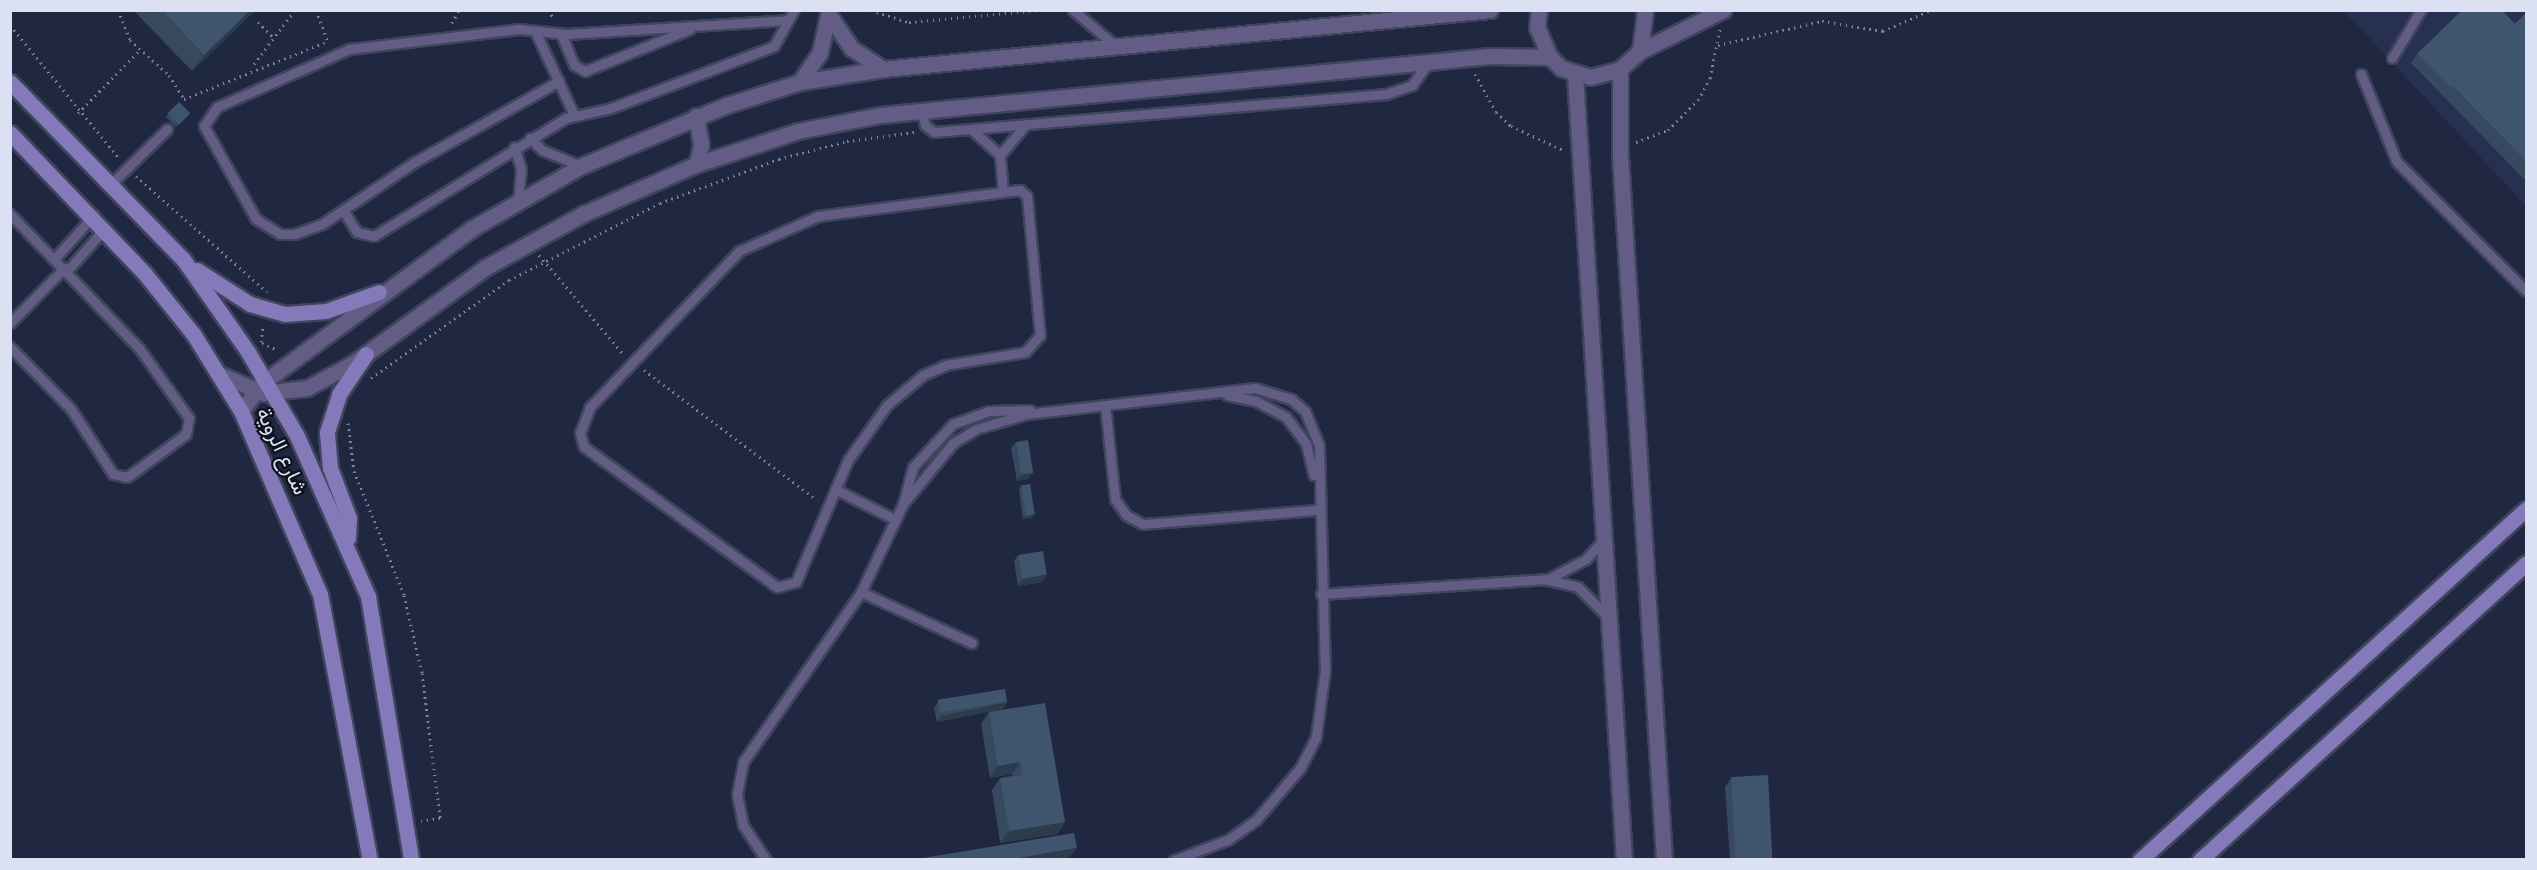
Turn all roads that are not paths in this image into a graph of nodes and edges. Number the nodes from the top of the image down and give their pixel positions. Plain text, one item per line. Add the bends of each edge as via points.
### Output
1 (794, 10) edge
2 (1073, 10) edge
3 (1490, 10) edge
4 (1539, 10) edge
5 (1646, 10) edge
6 (2421, 10) edge
7 (1721, 11) edge
8 (829, 13) edge
9 (788, 20) junction
10 (699, 26) junction
11 (535, 30) junction
12 (561, 34) junction
13 (1117, 47) junction
14 (1640, 51) junction
15 (1550, 57) junction
16 (2392, 58) dead end
17 (1429, 62) junction
18 (883, 69) junction
19 (1620, 69) junction
20 (2361, 74) dead end
21 (1575, 75) junction
22 (560, 81) junction
23 (10, 82) edge
24 (800, 82) junction
25 (922, 111) junction
26 (574, 115) junction
27 (696, 116) junction
28 (1025, 125) junction
29 (167, 129) dead end
30 (971, 129) junction
31 (10, 133) edge
32 (530, 138) junction
33 (514, 147) junction
34 (999, 155) junction
35 (697, 164) junction
36 (581, 166) junction
37 (110, 185) junction
38 (1003, 192) junction
39 (518, 200) junction
40 (343, 210) junction
41 (10, 214) edge
42 (93, 215) junction
43 (105, 228) junction
44 (55, 258) junction
45 (183, 260) junction
46 (65, 269) junction
47 (2526, 291) edge
48 (380, 292) junction
49 (10, 323) edge
50 (10, 347) edge
51 (366, 354) junction
52 (221, 375) junction
53 (270, 388) junction
54 (253, 392) junction
55 (1221, 394) junction
56 (1105, 405) junction
57 (1050, 410) junction
58 (241, 411) junction
59 (1316, 486) junction
60 (835, 489) junction
61 (903, 504) junction
62 (2526, 509) edge
63 (1317, 510) junction
64 (896, 520) junction
65 (1607, 535) junction
66 (348, 541) junction
67 (2526, 563) edge
68 (1545, 579) junction
69 (861, 592) junction
70 (1321, 594) junction
71 (1611, 624) junction
72 (972, 643) dead end
73 (370, 860) edge
74 (411, 860) edge
75 (766, 860) edge
76 (1174, 860) edge
77 (1624, 860) edge
78 (1664, 860) edge
79 (2139, 860) edge
80 (2200, 860) edge

1 - 9 lane
2 - 13 lane
3 - 13 street
4 - 15 street via 1537,27
5 - 14 street
6 - 16 lane
7 - 14 street
8 - 18 street via 851,48
8 - 24 street via 820,52
9 - 10 lane
9 - 26 lane via 781,40 766,50 610,108
10 - 12 lane
10 - 12 lane via 585,71 574,65
11 - 12 lane
11 - 22 lane
11 - 40 lane via 484,32 333,54 209,111 204,126 248,207 267,228 280,234 308,231
13 - 18 street
14 - 19 street
15 - 17 street
15 - 21 street
17 - 25 street
17 - 28 lane via 1412,85 1396,93
18 - 24 street
19 - 21 street via 1606,76
19 - 78 street via 1620,156
20 - 47 lane via 2397,162
21 - 65 street
22 - 26 lane
22 - 40 lane
23 - 37 main road
24 - 27 street
25 - 30 lane via 929,130
25 - 35 street via 798,131
26 - 32 lane
27 - 35 street via 701,145
27 - 36 street
28 - 30 lane
28 - 34 lane
29 - 37 lane
30 - 34 lane
31 - 42 main road, شارع الروية
32 - 33 lane
32 - 36 lane via 542,150
33 - 39 lane via 521,168
33 - 40 lane via 374,236 357,232
34 - 38 lane
35 - 51 street via 583,214 486,267
36 - 39 street
37 - 45 main road
38 - 60 lane via 1020,190 1027,196 1040,335 1025,352 946,365 904,389 859,439
38 - 60 lane via 846,210 765,237 716,271 582,419 584,447 594,457 777,587 796,582
39 - 48 street
41 - 44 lane
42 - 43 main road, شارع الروية
42 - 44 lane
43 - 46 lane
43 - 52 main road, شارع الروية
44 - 46 lane
45 - 48 main road via 265,310 326,311
45 - 53 main road, شارع الروية via 255,347
46 - 49 lane
46 - 50 lane via 151,363 189,418 186,434 127,477 113,474 71,409
48 - 53 street via 290,362
51 - 53 street via 323,381
51 - 66 main road via 331,414 327,450 349,518
52 - 54 street
52 - 58 main road, شارع الروية
53 - 54 street
53 - 66 main road, شارع الروية
54 - 58 street
55 - 56 lane
55 - 59 lane via 1256,401 1286,417 1306,444
55 - 59 lane via 1273,391 1305,411 1318,445
56 - 57 lane
56 - 63 lane via 1115,499 1126,515 1143,524
57 - 61 lane via 994,422 953,443
57 - 61 lane via 989,411 953,424 923,450
58 - 73 main road, شارع الروية via 320,594
59 - 63 lane
60 - 64 lane
61 - 64 lane
62 - 79 main road
63 - 70 lane
64 - 69 lane
65 - 68 lane via 1586,559
65 - 71 street
66 - 74 main road, شارع الروية via 382,653
67 - 80 main road
68 - 70 lane
68 - 71 lane via 1592,596
69 - 72 lane
69 - 75 lane via 743,762 737,794 742,825
70 - 76 lane via 1323,704 1301,767 1256,820 1227,840
71 - 77 street

